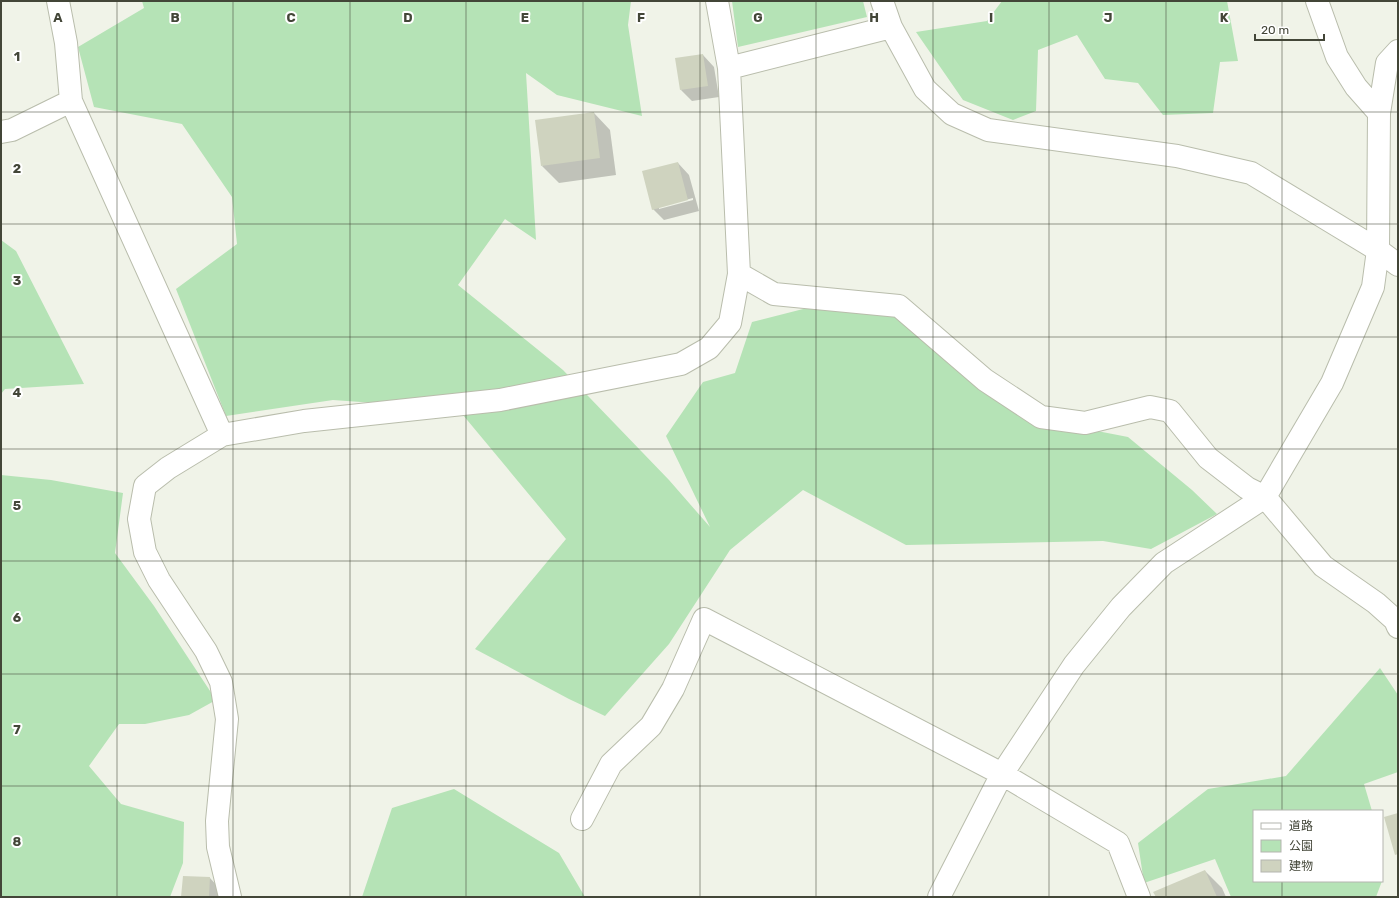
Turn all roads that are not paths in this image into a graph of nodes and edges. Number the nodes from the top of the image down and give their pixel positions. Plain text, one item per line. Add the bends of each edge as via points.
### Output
1 (58, 1) edge
2 (717, 1) edge
3 (882, 1) edge
4 (1317, 1) edge
5 (891, 27) junction
6 (1398, 51) edge
7 (729, 68) junction
8 (71, 101) junction
9 (1379, 113) junction
10 (1, 132) edge
11 (1378, 250) junction
12 (1398, 265) edge
13 (739, 274) junction
14 (222, 435) junction
15 (1265, 497) junction
16 (1398, 626) edge
17 (1002, 774) junction
18 (582, 818) dead end
19 (230, 897) edge
20 (939, 897) edge
21 (1139, 897) edge

1 - 8 street via 66,43
2 - 7 street
3 - 5 street
4 - 9 street via 1337,57 1356,87
5 - 7 street
5 - 11 street via 925,89 952,114 988,130 1177,156 1252,173
6 - 9 street via 1387,63
7 - 13 street
8 - 10 street via 12,130
8 - 14 street
9 - 11 street
11 - 12 street
11 - 15 street via 1373,287 1332,383
13 - 14 street via 730,323 709,348 681,364 500,400 304,421
13 - 15 street via 774,294 899,306 985,380 1041,417 1085,423 1150,407 1170,411 1208,458 1247,488
14 - 19 street via 168,468 145,486 139,519 145,552 159,580 206,651 221,682 228,719 217,821 218,847
15 - 16 street via 1323,566 1376,603 1396,620
15 - 17 street via 1164,563 1121,607 1074,665
17 - 18 street via 704,619 673,689 651,726 612,764
17 - 20 street
17 - 21 street via 1118,843

